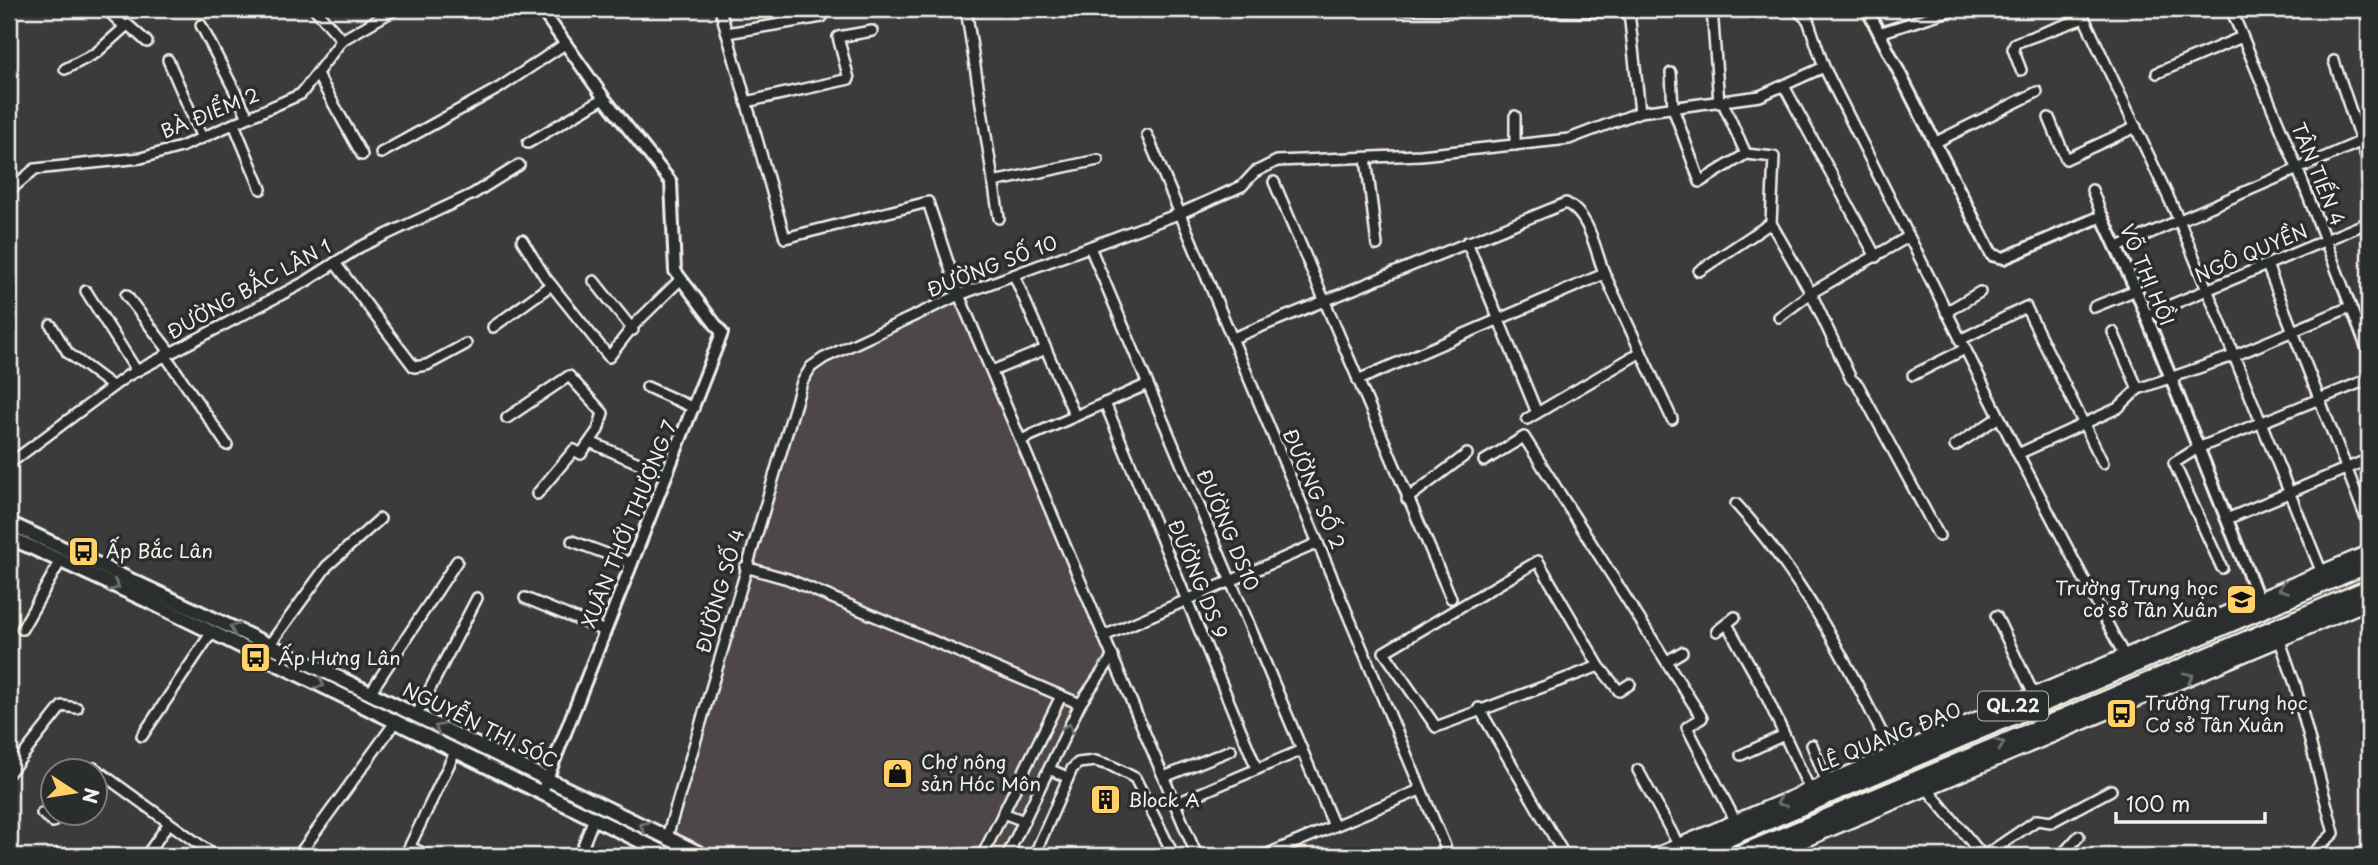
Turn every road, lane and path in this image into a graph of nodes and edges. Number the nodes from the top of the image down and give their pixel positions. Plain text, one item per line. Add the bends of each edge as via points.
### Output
1 (106, 9) edge
2 (315, 9) edge
3 (396, 9) edge
4 (541, 9) edge
5 (720, 9) edge
6 (966, 9) edge
7 (1399, 9) edge
8 (1712, 9) edge
9 (1796, 9) edge
10 (1867, 9) edge
11 (1955, 9) edge
12 (2231, 9) edge
13 (1512, 11) edge
14 (2082, 13) edge
15 (822, 17) dead end
16 (201, 25) dead end
17 (125, 27) junction
18 (872, 31) dead end
19 (727, 33) junction
20 (1879, 33) junction
21 (2242, 37) junction
22 (342, 40) junction
23 (147, 42) dead end
24 (565, 44) junction
25 (168, 60) dead end
26 (2334, 61) dead end
27 (1824, 67) junction
28 (65, 69) dead end
29 (2021, 70) dead end
30 (1671, 73) dead end
31 (317, 74) junction
32 (2157, 74) dead end
33 (1784, 86) junction
34 (2037, 92) dead end
35 (604, 99) junction
36 (746, 102) junction
37 (1721, 103) junction
38 (1673, 108) junction
39 (1640, 112) junction
40 (1515, 116) dead end
41 (248, 117) junction
42 (2049, 118) dead end
43 (234, 124) junction
44 (2136, 127) junction
45 (1147, 135) dead end
46 (202, 138) junction
47 (2365, 140) edge
48 (528, 143) dead end
49 (1934, 143) junction
50 (1515, 145) junction
51 (381, 153) dead end
52 (1746, 154) junction
53 (362, 155) dead end
54 (1366, 158) junction
55 (1098, 160) dead end
56 (519, 165) dead end
57 (2369, 165) edge
58 (2298, 170) junction
59 (993, 182) junction
60 (1275, 182) dead end
61 (261, 189) dead end
62 (2092, 190) dead end
63 (9, 191) edge
64 (1181, 213) junction
65 (2102, 216) junction
66 (999, 218) dead end
67 (2179, 219) junction
68 (2369, 222) edge
69 (1771, 223) junction
70 (1908, 237) junction
71 (523, 240) dead end
72 (2326, 240) junction
73 (1467, 242) junction
74 (1377, 245) dead end
75 (1090, 247) junction
76 (2118, 247) junction
77 (1876, 257) junction
78 (335, 263) junction
79 (2267, 265) junction
80 (1699, 271) dead end
81 (1604, 274) junction
82 (1014, 275) junction
83 (681, 279) junction
84 (594, 281) dead end
85 (551, 285) junction
86 (2136, 290) junction
87 (2208, 290) junction
88 (86, 291) dead end
89 (1980, 292) dead end
90 (1811, 293) junction
91 (126, 295) dead end
92 (959, 295) junction
93 (1322, 300) junction
94 (2094, 307) dead end
95 (2350, 307) junction
96 (1946, 312) junction
97 (2147, 315) junction
98 (1779, 317) dead end
99 (1497, 320) junction
100 (51, 326) dead end
101 (493, 327) dead end
102 (633, 330) junction
103 (2292, 331) junction
104 (2113, 332) dead end
105 (1233, 338) junction
106 (1960, 340) junction
107 (466, 344) dead end
108 (1046, 349) junction
109 (1965, 349) junction
110 (1641, 352) junction
111 (168, 353) junction
112 (2369, 354) edge
113 (2236, 355) junction
114 (819, 361) joint
115 (136, 370) junction
116 (992, 371) junction
117 (1913, 374) dead end
118 (2170, 375) junction
119 (2369, 379) edge
120 (1358, 380) junction
121 (1146, 384) junction
122 (112, 386) junction
123 (647, 387) dead end
124 (2138, 389) junction
125 (2319, 399) junction
126 (1105, 403) junction
127 (694, 408) junction
128 (1537, 413) junction
129 (1075, 416) junction
130 (1999, 417) junction
131 (507, 418) dead end
132 (1527, 419) dead end
133 (1672, 419) dead end
134 (2083, 421) junction
135 (2263, 422) junction
136 (1021, 440) junction
137 (590, 442) junction
138 (228, 444) dead end
139 (1955, 446) dead end
140 (2198, 448) junction
141 (1467, 454) dead end
142 (2018, 454) junction
143 (2369, 459) edge
144 (1484, 461) dead end
145 (2103, 463) dead end
146 (9, 464) edge
147 (2347, 469) junction
148 (666, 475) junction
149 (2289, 493) junction
150 (537, 494) dead end
151 (1407, 499) junction
152 (1736, 504) dead end
153 (380, 519) dead end
154 (2227, 519) junction
155 (9, 523) edge
156 (2369, 526) edge
157 (1939, 536) dead end
158 (9, 537) edge
159 (572, 541) dead end
160 (1318, 543) junction
161 (2369, 553) edge
162 (457, 561) dead end
163 (60, 562) junction
164 (631, 563) junction
165 (2369, 565) edge
166 (745, 567) junction
167 (2222, 568) dead end
168 (2322, 573) junction
169 (1231, 580) junction
170 (2369, 587) edge
171 (149, 594) junction
172 (477, 598) dead end
173 (525, 598) dead end
174 (1451, 598) dead end
175 (2258, 598) junction
176 (1188, 599) junction
177 (2369, 601) edge
178 (1996, 616) dead end
179 (22, 629) dead end
180 (605, 631) junction
181 (1717, 631) dead end
182 (212, 632) junction
183 (1104, 636) junction
184 (2279, 638) junction
185 (270, 644) junction
186 (1682, 652) dead end
187 (1113, 656) junction
188 (1667, 661) junction
189 (2127, 662) junction
190 (1599, 666) junction
191 (1630, 684) dead end
192 (370, 693) junction
193 (1061, 696) junction
194 (2035, 697) junction
195 (1080, 704) junction
196 (77, 708) dead end
197 (1479, 708) junction
198 (416, 716) junction
199 (396, 721) junction
200 (1784, 735) junction
201 (142, 736) dead end
202 (1812, 745) dead end
203 (456, 750) junction
204 (1231, 750) dead end
205 (1302, 750) junction
206 (1741, 755) dead end
207 (1894, 756) junction
208 (1049, 769) junction
209 (1257, 769) junction
210 (1638, 770) dead end
211 (9, 773) edge
212 (108, 778) edge
213 (1068, 778) junction
214 (1164, 778) junction
215 (1827, 783) junction
216 (1922, 783) junction
217 (545, 786) junction
218 (1420, 790) junction
219 (1810, 790) junction
220 (2111, 790) dead end
221 (1175, 804) junction
222 (1003, 813) junction
223 (594, 818) junction
224 (1024, 821) junction
225 (169, 823) junction
226 (1334, 827) junction
227 (1739, 827) junction
228 (2079, 836) dead end
229 (667, 837) junction
230 (1683, 851) edge
231 (408, 852) edge
232 (146, 856) edge
233 (215, 856) edge
234 (298, 856) edge
235 (429, 856) edge
236 (579, 856) edge
237 (671, 856) edge
238 (705, 856) edge
239 (982, 856) edge
240 (1007, 856) edge
241 (1034, 856) edge
242 (1174, 856) edge
243 (1197, 856) edge
244 (1263, 856) edge
245 (1449, 856) edge
246 (1565, 856) edge
247 (1656, 856) edge
248 (1734, 856) edge
249 (1765, 856) edge
250 (1984, 856) edge
251 (2060, 856) edge
252 (2311, 856) edge

1 - 17 street
2 - 22 street
3 - 22 street, BÀ ĐIỂM 2
4 - 24 street
5 - 19 street
6 - 59 street
7 - 13 street
8 - 37 street
9 - 27 street via 1808,20
10 - 20 street, VÕ THỊ HỒI
11 - 20 street
12 - 21 street, TÂN TIẾN 4
13 - 39 street via 1629,12
14 - 29 street via 2014,43
14 - 44 street
15 - 19 street
16 - 41 street
17 - 23 street
17 - 28 street via 96,53
18 - 36 street via 838,37 849,79
19 - 36 street
20 - 49 street, VÕ THỊ HỒI
21 - 32 street
21 - 58 street, TÂN TIẾN 4
22 - 31 street, BÀ ĐIỂM 2
24 - 35 street
24 - 51 street via 499,88
25 - 46 street
26 - 47 street
27 - 33 street, ĐƯỜNG SỐ 10
27 - 70 street
30 - 38 street
31 - 41 street, BÀ ĐIỂM 2 via 301,94
31 - 53 street
33 - 37 street, ĐƯỜNG SỐ 10
33 - 77 street
34 - 49 street
35 - 48 street
35 - 83 street via 671,182 675,271
36 - 92 street via 785,238 928,202
37 - 38 street, ĐƯỜNG SỐ 10
37 - 52 street
38 - 39 street, ĐƯỜNG SỐ 10
38 - 52 street via 1700,182
39 - 50 street, ĐƯỜNG SỐ 10 via 1569,139
40 - 50 street
41 - 43 street, BÀ ĐIỂM 2
42 - 44 street via 2066,159
43 - 46 street, BÀ ĐIỂM 2
43 - 61 street
44 - 67 street
45 - 64 street, ĐƯỜNG SỐ 2
46 - 63 street, BÀ ĐIỂM 2 via 141,158 35,169
47 - 57 street
47 - 58 street
49 - 65 street, VÕ THỊ HỒI via 1992,254 2004,258
50 - 54 street, ĐƯỜNG SỐ 10
52 - 69 street via 1774,158
54 - 64 street, ĐƯỜNG SỐ 10 via 1276,161 1255,172 1242,186
54 - 74 street
55 - 59 street
56 - 78 street, ĐƯỜNG BẮC LÂN 1 via 473,194
58 - 67 street
58 - 72 street, TÂN TIẾN 4
59 - 66 street
60 - 93 street
62 - 65 street
64 - 75 street, ĐƯỜNG SỐ 10
64 - 105 street, ĐƯỜNG SỐ 2
65 - 76 street, VÕ THỊ HỒI
67 - 76 street
67 - 87 street
68 - 72 street, NGÔ QUYỀN
69 - 80 street
69 - 90 street
70 - 77 street
70 - 96 street
71 - 85 street
72 - 79 street, NGÔ QUYỀN
72 - 95 street, TÂN TIẾN 4
73 - 81 street via 1566,203 1591,236
73 - 93 street
73 - 99 street
75 - 82 street, ĐƯỜNG SỐ 10
75 - 121 street, ĐƯỜNG DS10
76 - 86 street, VÕ THỊ HỒI
77 - 90 street
78 - 107 street via 414,367
78 - 111 street, ĐƯỜNG BẮC LÂN 1
79 - 87 street, NGÔ QUYỀN
79 - 103 street
81 - 99 street
81 - 110 street
82 - 92 street, ĐƯỜNG SỐ 10
82 - 108 street
83 - 102 street
83 - 127 street, XUÂN THỚI THƯỢNG 7 via 722,333
84 - 102 street
85 - 101 street
85 - 102 street via 609,357
86 - 94 street
86 - 97 street, VÕ THỊ HỒI
87 - 97 street, NGÔ QUYỀN
87 - 113 street
88 - 115 street
89 - 96 street
90 - 98 street
90 - 157 street via 1851,379
91 - 111 street
92 - 114 street, ĐƯỜNG SỐ 10
92 - 116 street
93 - 105 street
93 - 120 street
95 - 103 street
95 - 112 street, TÂN TIẾN 4
96 - 106 street
97 - 118 street, VÕ THỊ HỒI
99 - 120 street
99 - 128 street
100 - 122 street via 68,353
103 - 113 street
103 - 125 street
104 - 124 street
105 - 160 street, ĐƯỜNG SỐ 2
106 - 109 street
106 - 134 street via 2026,307
108 - 116 street
108 - 129 street
109 - 117 street
109 - 130 street
110 - 128 street
110 - 133 street
111 - 115 street, ĐƯỜNG BẮC LÂN 1
111 - 138 street
113 - 118 street
113 - 135 street
114 - 166 street, ĐƯỜNG SỐ 4 via 802,382
115 - 122 street, ĐƯỜNG BẮC LÂN 1
116 - 136 street
118 - 124 street
118 - 140 street, VÕ THỊ HỒI
119 - 125 street
120 - 151 street
121 - 126 street
121 - 169 street, ĐƯỜNG DS10
122 - 146 street, ĐƯỜNG BẮC LÂN 1
123 - 127 street
124 - 134 street via 2118,408
125 - 135 street
125 - 147 street
126 - 129 street
126 - 176 street, ĐƯỜNG DS 9
127 - 148 street, XUÂN THỚI THƯỢNG 7
128 - 132 street
129 - 136 street
130 - 139 street
130 - 142 street
131 - 137 street via 572,376 604,413
134 - 142 street
134 - 145 street
135 - 140 street
135 - 149 street
136 - 183 street
137 - 148 street
137 - 150 street via 581,454 574,450
140 - 154 street, VÕ THỊ HỒI
140 - 167 street via 2174,463
141 - 151 street
142 - 189 street
143 - 147 street
144 - 188 street via 1524,437
147 - 149 street
147 - 156 street
148 - 164 street, XUÂN THỚI THƯỢNG 7
149 - 154 street
149 - 168 street
151 - 174 street
152 - 207 street via 1816,611
153 - 185 street via 327,566
154 - 175 street, VÕ THỊ HỒI
155 - 171 main road, NGUYỄN THỊ SÓC
158 - 163 main road, NGUYỄN THỊ SÓC
159 - 164 street
160 - 169 street
160 - 218 street, ĐƯỜNG SỐ 2
161 - 168 highway, LÊ QUANG ĐẠO / QL.22
162 - 192 street
163 -> 171 main road, NGUYỄN THỊ SÓC
163 - 179 street
164 - 180 street, XUÂN THỚI THƯỢNG 7
165 - 189 highway, LÊ QUANG ĐẠO / QL.22
166 - 193 street via 788,579
166 - 229 street, ĐƯỜNG SỐ 4
168 -> 175 highway, LÊ QUANG ĐẠO / QL.22
169 - 176 street
169 - 205 street, ĐƯỜNG DS10
216 -> 170 highway, QL.22
171 - 182 main road, NGUYỄN THỊ SÓC
185 -> 171 main road, NGUYỄN THỊ SÓC
172 - 198 street
173 - 180 street
175 - 189 highway, LÊ QUANG ĐẠO / QL.22
176 - 183 street
176 - 209 street, ĐƯỜNG DS 9
177 - 184 highway, QL.22
178 - 194 street
180 - 217 street, XUÂN THỚI THƯỢNG 7
181 - 200 street via 1731,620
182 -> 199 main road, NGUYỄN THỊ SÓC
182 - 201 street
183 - 187 street
216 -> 184 highway, QL.22
184 - 252 street via 2334,833
185 - 192 main road, NGUYỄN THỊ SÓC
186 - 188 street
187 - 195 street
187 - 214 street
188 - 227 street via 1702,718 1687,727
189 - 194 highway, LÊ QUANG ĐẠO / QL.22
189 - 227 highway, LÊ QUANG ĐẠO / QL.22
190 - 191 street via 1619,691
190 - 197 street
190 - 197 street via 1538,561 1384,652 1436,727
192 - 198 main road, NGUYỄN THỊ SÓC
193 - 195 street
193 - 222 street
194 - 207 highway, LÊ QUANG ĐẠO / QL.22
208 -> 195 street
196 - 211 street via 62,706
197 - 246 street
217 -> 198 main road, NGUYỄN THỊ SÓC
199 - 203 main road, NGUYỄN THỊ SÓC
199 - 234 street
200 - 206 street
200 - 219 street
202 - 215 street
203 - 217 main road, NGUYỄN THỊ SÓC
203 - 231 street
204 - 214 street
205 - 209 street
205 - 226 street, ĐƯỜNG DS10
207 - 215 highway, LÊ QUANG ĐẠO / QL.22
208 - 213 street
208 - 224 street
209 - 221 street
210 - 230 street
212 - 225 street
213 - 241 street
213 - 242 street via 1075,766 1089,761 1135,778
214 - 221 street
215 - 219 highway, LÊ QUANG ĐẠO / QL.22
216 - 248 highway, QL.22
216 - 249 highway, QL.22
216 - 250 street
217 - 223 main road, NGUYỄN THỊ SÓC
229 -> 217 main road, NGUYỄN THỊ SÓC
218 - 226 street
218 - 245 street, ĐƯỜNG SỐ 2
219 -> 227 highway, LÊ QUANG ĐẠO / QL.22
220 - 250 street via 2051,822 2037,820
221 - 243 street
222 - 224 street
222 - 239 street
223 - 236 street
223 - 237 main road, NGUYỄN THỊ SÓC
224 - 240 street
225 - 232 street
225 - 233 street
226 - 244 street
227 - 230 highway, LÊ QUANG ĐẠO / QL.22
228 - 251 street
229 - 238 main road, NGUYỄN THỊ SÓC
230 - 247 highway, LÊ QUANG ĐẠO / QL.22
231 - 235 street

